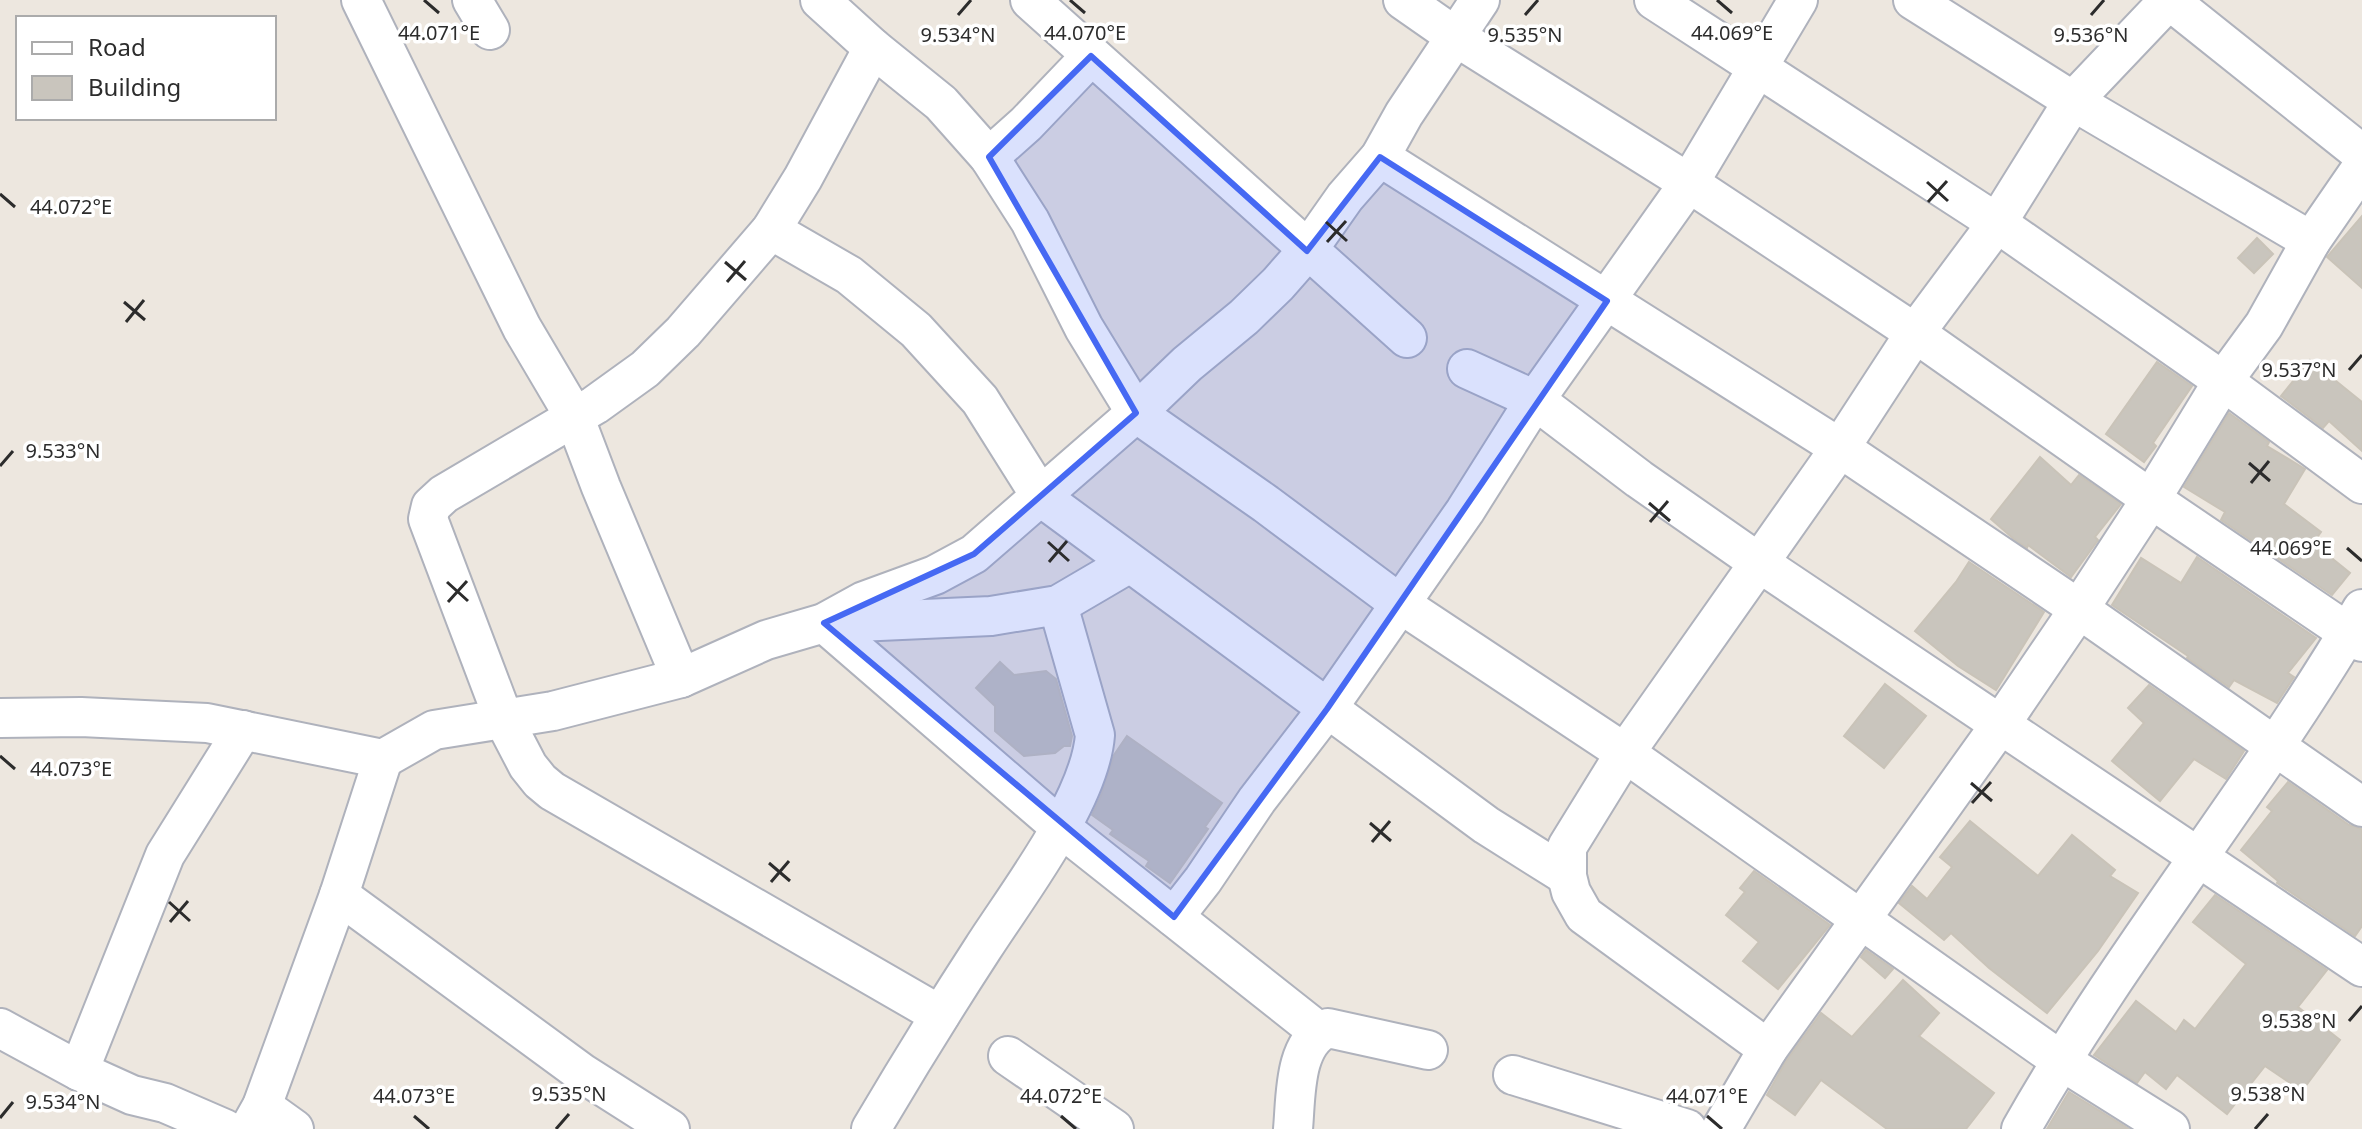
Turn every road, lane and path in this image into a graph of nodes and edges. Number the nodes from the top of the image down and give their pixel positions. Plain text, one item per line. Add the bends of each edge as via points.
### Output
1 (361, 0) edge
2 (820, 0) edge
3 (1030, 0) edge
4 (1403, 0) edge
5 (1480, 0) edge
6 (1654, 0) edge
7 (1798, 0) edge
8 (1913, 0) edge
9 (2169, 0) edge
10 (1456, 37) junction
11 (873, 48) junction
12 (1091, 56) junction
13 (1756, 67) junction
14 (2073, 101) junction
15 (2362, 154) edge
16 (989, 157) junction
17 (1380, 157) junction
18 (2362, 167) edge
19 (1689, 183) junction
20 (1997, 223) junction
21 (771, 230) junction
22 (2311, 241) junction
23 (1307, 251) junction
24 (1607, 301) junction
25 (1915, 333) junction
26 (1407, 338) dead end
27 (1467, 369) dead end
28 (2223, 381) junction
29 (1535, 400) junction
30 (1136, 413) junction
31 (574, 416) junction
32 (1840, 448) junction
33 (2362, 484) edge
34 (1041, 497) junction
35 (2151, 499) junction
36 (1758, 562) junction
37 (1128, 564) junction
38 (1399, 603) junction
39 (1058, 605) junction
40 (2079, 609) junction
41 (824, 623) junction
42 (2357, 628) edge
43 (681, 678) junction
44 (1327, 709) junction
45 (0, 718) edge
46 (504, 720) junction
47 (2000, 725) junction
48 (243, 730) junction
49 (2274, 747) junction
50 (1625, 753) junction
51 (383, 759) junction
52 (2362, 807) edge
53 (1060, 827) junction
54 (2198, 860) junction
55 (1567, 876) junction
56 (339, 895) junction
57 (1174, 917) junction
58 (1861, 920) junction
59 (2362, 967) edge
60 (940, 1015) junction
61 (0, 1028) edge
62 (1319, 1032) junction
63 (1768, 1049) junction
64 (1428, 1050) dead end
65 (1008, 1056) dead end
66 (2060, 1060) junction
67 (79, 1071) junction
68 (1513, 1075) dead end
69 (255, 1118) edge
70 (225, 1129) edge
71 (294, 1129) edge
72 (670, 1129) edge
73 (871, 1129) edge
74 (1114, 1129) edge
75 (1293, 1129) edge
76 (1687, 1129) edge
77 (1721, 1129) edge
78 (2021, 1129) edge
79 (2170, 1129) edge

1 - 31 street via 522,328
2 - 11 street
3 - 12 street
4 - 10 street
5 - 10 street
6 - 13 street
7 - 13 street
8 - 14 street
9 - 14 street
9 - 15 street
10 - 17 street
10 - 19 street
11 - 16 street via 941,103
11 - 21 street
12 - 16 street
12 - 23 street
13 - 19 street
13 - 20 street
14 - 20 street
14 - 22 street
16 - 30 street
17 - 23 street
17 - 24 street
18 - 22 street
19 - 24 street
19 - 25 street
20 - 25 street
20 - 28 street
21 - 31 street via 645,369
21 - 34 street via 849,275 916,330 980,400
22 - 28 street via 2264,325
23 - 26 street
23 - 30 street via 1244,317
24 - 29 street
24 - 32 street
25 - 32 street
25 - 35 street
27 - 29 street
28 - 33 street
28 - 35 street
29 - 36 street
29 - 38 street
30 - 34 street
30 - 38 street
31 - 43 street
31 - 46 street via 444,494 431,506 428,519
32 - 36 street
32 - 40 street
34 - 37 street
34 - 41 street via 974,554
35 - 40 street
35 - 42 street
36 - 47 street
36 - 50 street
37 - 39 street
37 - 44 street
38 - 44 street
38 - 50 street
39 - 41 street via 991,616
39 - 53 street via 1095,735 1089,769
40 - 47 street
40 - 49 street
41 - 43 street via 766,640
41 - 53 street
42 - 49 street
43 - 46 street
44 - 55 street via 1486,825
44 - 57 street
45 - 48 street via 207,723
46 - 51 street via 434,730
46 - 60 street via 528,766 552,791
47 - 54 street
47 - 58 street
48 - 51 street
48 - 67 street via 165,855
49 - 52 street
49 - 54 street
50 - 55 street via 1567,847
50 - 58 street
51 - 56 street
53 - 57 street
53 - 60 street
54 - 59 street
54 - 66 street
55 - 63 street via 1584,915
56 - 69 street
56 - 72 street via 582,1073
57 - 62 street
58 - 63 street
58 - 66 street
60 - 73 street
61 - 67 street
62 - 64 street via 1328,1028
62 - 75 street via 1301,1062
63 - 77 street
65 - 74 street
66 - 78 street
66 - 79 street
67 - 70 street
68 - 76 street
69 - 71 street

